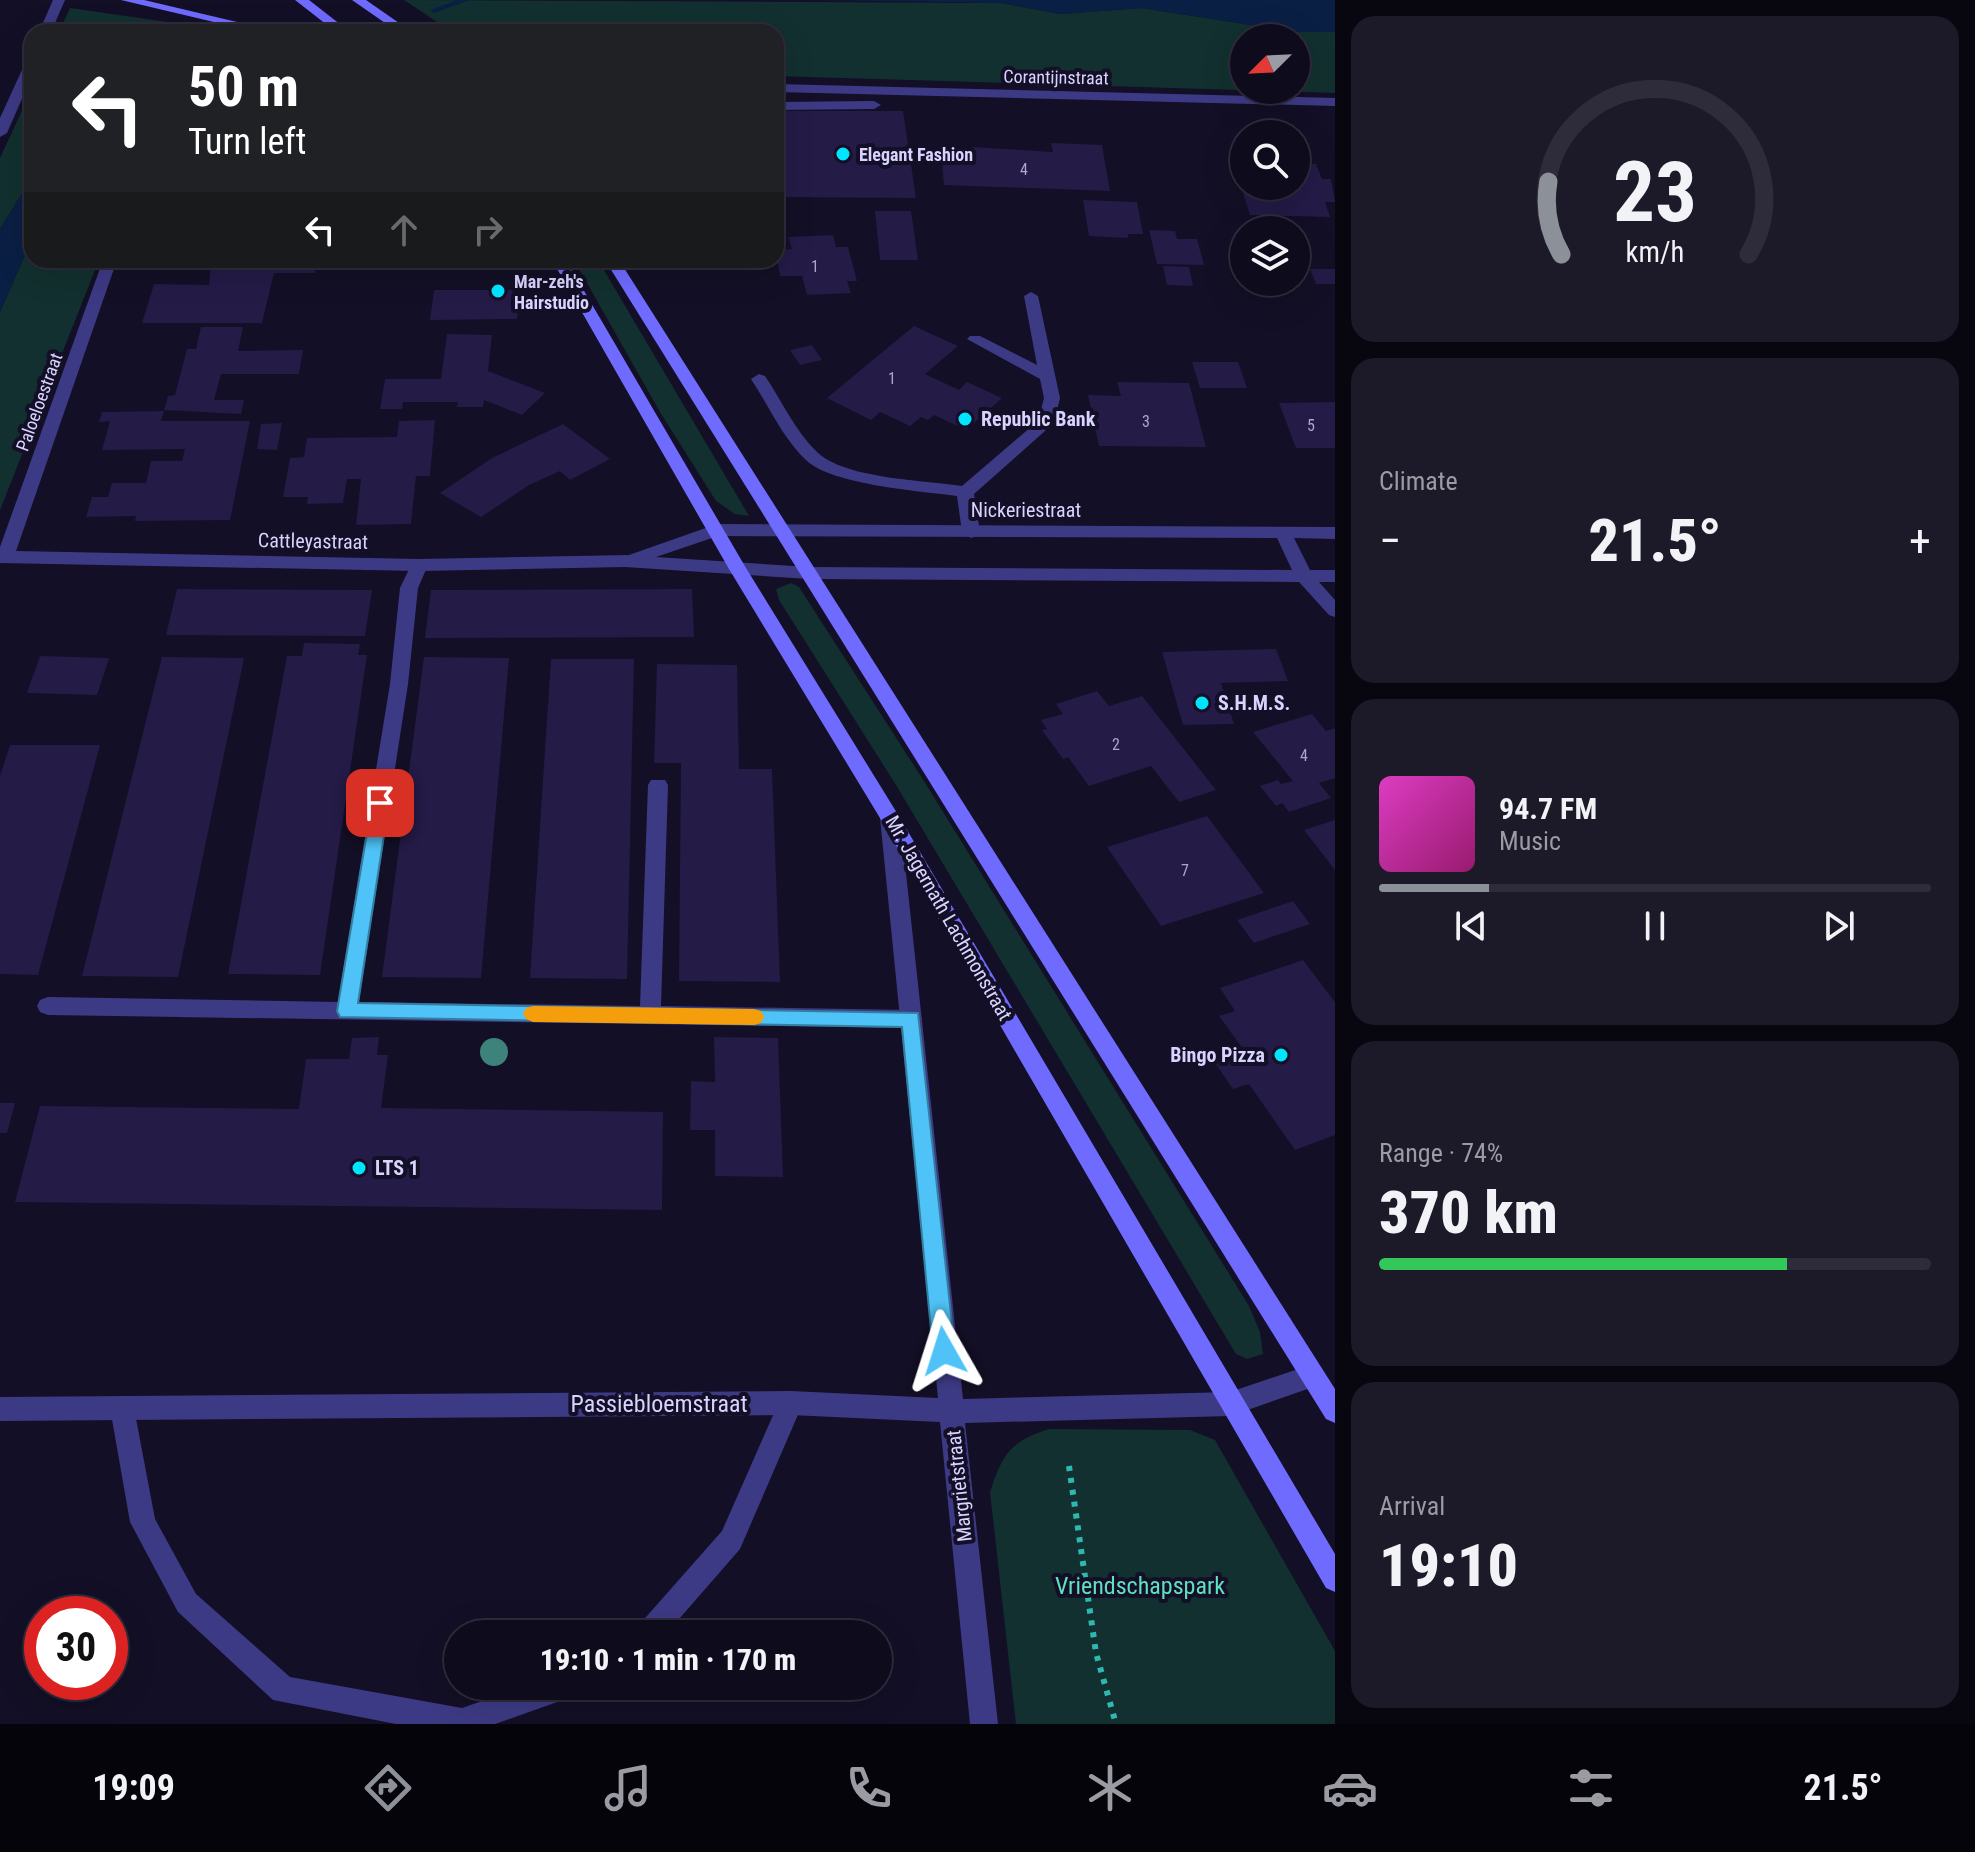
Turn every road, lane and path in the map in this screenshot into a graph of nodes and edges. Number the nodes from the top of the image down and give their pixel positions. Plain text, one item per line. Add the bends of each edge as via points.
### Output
1 (59, 0) edge
2 (127, 0) edge
3 (301, 0) edge
4 (358, 0) edge
5 (48, 24) edge
6 (236, 24) edge
7 (333, 24) edge
8 (394, 24) edge
9 (24, 76) edge
10 (784, 88) edge
11 (1335, 102) edge
12 (874, 105) dead end
13 (784, 106) edge
14 (6, 109) edge
15 (0, 133) edge
16 (107, 268) edge
17 (564, 268) edge
18 (617, 268) edge
19 (1031, 296) dead end
20 (975, 339) dead end
21 (1047, 376) junction
22 (759, 379) dead end
23 (965, 492) junction
24 (717, 530) junction
25 (784, 532) junction
26 (971, 532) junction
27 (1282, 532) junction
28 (1335, 533) edge
29 (2, 557) edge
30 (625, 561) junction
31 (419, 565) junction
32 (738, 569) junction
33 (809, 573) junction
34 (1304, 576) junction
35 (1335, 576) edge
36 (1335, 611) edge
37 (658, 785) dead end
38 (890, 818) junction
39 (48, 1006) dead end
40 (347, 1011) junction
41 (650, 1015) junction
42 (911, 1019) junction
43 (1313, 1376) junction
44 (791, 1403) junction
45 (1230, 1404) junction
46 (122, 1408) junction
47 (0, 1409) edge
48 (951, 1411) junction
49 (1335, 1411) edge
50 (1069, 1466) dead end
51 (1335, 1579) edge
52 (660, 1620) edge
53 (524, 1700) edge
54 (984, 1724) edge
55 (1116, 1724) edge

1 - 5 street
2 - 6 main road
3 - 7 main road
4 - 8 main road
9 - 14 street
10 - 11 street, Corantijnstraat
12 - 13 street
14 - 15 street
16 - 29 street, Paloeloestraat
17 - 24 main road, Mr. Jagernath Lachmonstraat
18 - 25 main road
19 - 21 street
20 - 21 street
21 - 23 street via 1052,398 1046,423
22 - 23 street via 820,464
23 - 26 street
24 - 25 street, Nickeriestraat
24 - 30 street, Cattleyastraat
24 - 32 main road, Mr. Jagernath Lachmonstraat
25 - 26 street, Nickeriestraat
25 - 33 main road
26 - 27 street, Nickeriestraat
27 - 28 street, Nickeriestraat
27 - 34 street
29 - 31 street, Cattleyastraat
30 - 31 street, Cattleyastraat
30 - 32 street, Cattleyastraat
31 - 40 street via 409,588 399,684
32 - 33 street, Cattleyastraat
32 - 38 main road, Mr. Jagernath Lachmonstraat
33 - 34 street
33 - 43 main road
34 - 35 street
34 - 36 street
37 - 41 street
38 - 42 street, Margrietstraat
38 - 45 main road, Mr. Jagernath Lachmonstraat
39 - 40 street
40 - 41 street
41 - 42 street
42 - 48 street, Margrietstraat
43 - 45 street, Passiebloemstraat
43 - 49 main road
44 - 46 street, Passiebloemstraat
44 - 48 street, Passiebloemstraat
44 - 52 street via 731,1540
45 - 48 street, Passiebloemstraat
45 - 51 main road, Mr. Jagernath Lachmonstraat
46 - 47 street, Passiebloemstraat
46 - 53 street via 143,1522 187,1603 283,1690 462,1722
48 - 54 street, Margrietstraat
50 - 55 path via 1096,1653

